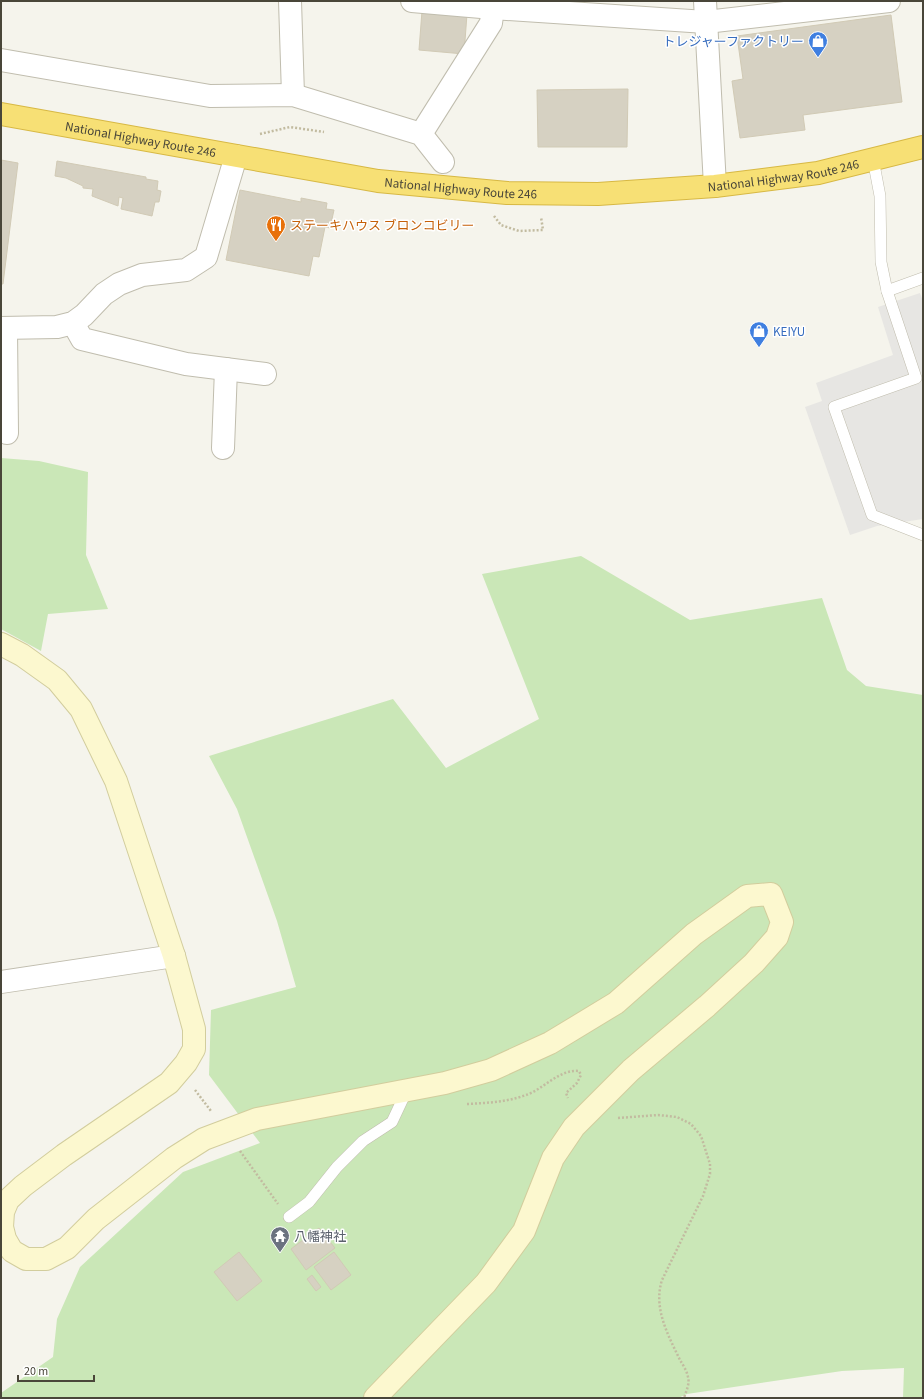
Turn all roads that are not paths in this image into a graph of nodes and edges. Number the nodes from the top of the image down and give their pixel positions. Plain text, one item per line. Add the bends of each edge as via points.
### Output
1 (290, 1) edge
2 (412, 1) edge
3 (889, 1) edge
4 (493, 8) junction
5 (706, 12) edge
6 (1, 60) edge
7 (293, 95) junction
8 (1, 114) edge
9 (420, 134) junction
10 (923, 148) edge
11 (236, 156) junction
12 (873, 159) junction
13 (443, 162) dead end
14 (715, 186) junction
15 (923, 278) edge
16 (887, 291) junction
17 (73, 323) junction
18 (3, 328) edge
19 (226, 369) junction
20 (265, 374) dead end
21 (7, 433) dead end
22 (223, 448) dead end
23 (923, 535) edge
24 (1, 644) edge
25 (174, 956) junction
26 (1, 982) edge
27 (407, 1090) junction
28 (288, 1217) dead end
29 (375, 1398) edge

1 - 7 street
2 - 4 street
3 - 5 street
4 - 5 street
4 - 9 street via 491,23
5 - 14 street
6 - 7 street via 210,96
7 - 9 street
8 - 11 highway, National Highway Route 246
9 - 13 street
10 - 12 highway, National Highway Route 246
11 - 14 highway, National Highway Route 246 via 378,181 507,193 598,194
11 - 17 street via 206,257 186,270 142,275 119,284 104,294
12 - 14 highway, National Highway Route 246 via 818,173
12 - 16 lane via 880,196 881,262
15 - 16 lane
16 - 23 lane via 916,378 834,407 872,515
17 - 18 street via 57,327
17 - 19 street via 82,339 186,364
18 - 21 street
19 - 20 street
19 - 22 street
24 - 25 street via 22,655 57,680 81,710 116,782
25 - 26 street
25 - 27 street via 194,1029 194,1050 169,1083 64,1155 8,1200 3,1212 2,1227 5,1239 12,1251 26,1260 46,1259 67,1248 96,1219 174,1158 204,1139 257,1119
27 - 28 lane via 392,1122 363,1140 308,1202
27 - 29 street via 491,1070 550,1043 616,1003 694,934 747,896 771,894 782,922 777,937 754,963 708,1006 631,1070 574,1127 553,1158 524,1231 486,1283

